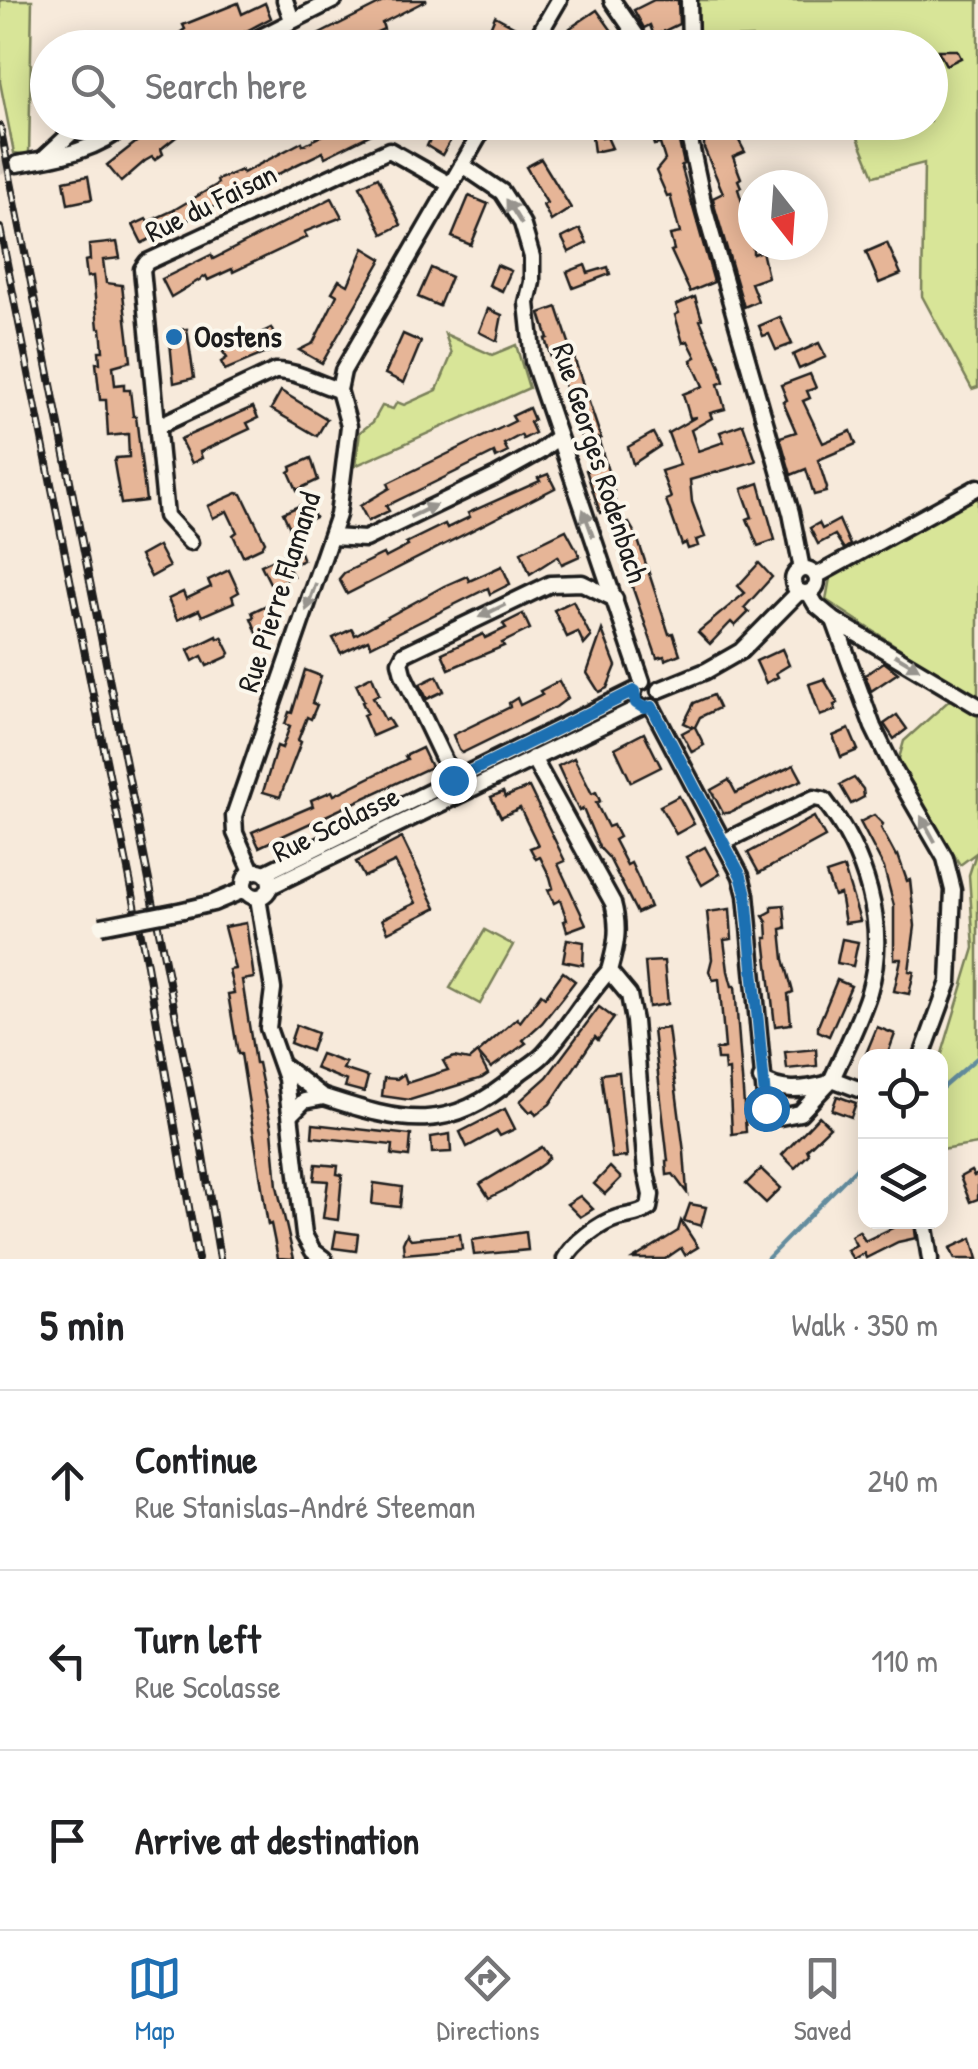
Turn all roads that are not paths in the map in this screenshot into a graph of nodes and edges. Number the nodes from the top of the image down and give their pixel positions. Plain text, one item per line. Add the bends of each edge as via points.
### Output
1 (285, 0) edge
2 (334, 0) edge
3 (559, 0) edge
4 (612, 0) edge
5 (688, 0) edge
6 (292, 20) junction
7 (273, 30) edge
8 (542, 30) edge
9 (633, 30) edge
10 (689, 30) edge
11 (64, 140) edge
12 (108, 140) edge
13 (477, 140) edge
14 (690, 140) edge
15 (42, 160) junction
16 (17, 164) tunnel mouth
17 (462, 165) junction
18 (450, 186) junction
19 (339, 390) junction
20 (158, 426) junction
21 (558, 437) junction
22 (978, 488) edge
23 (332, 537) junction
24 (190, 542) dead end
25 (809, 572) junction
26 (804, 592) junction
27 (615, 599) junction
28 (834, 620) junction
29 (638, 686) junction
30 (660, 690) junction
31 (978, 706) edge
32 (646, 707) junction
33 (533, 758) junction
34 (453, 780) junction
35 (723, 842) junction
36 (263, 877) junction
37 (251, 894) junction
38 (101, 926) dead end
39 (609, 971) junction
40 (925, 1049) edge
41 (283, 1066) junction
42 (761, 1079) junction
43 (830, 1082) junction
44 (858, 1090) edge
45 (324, 1097) junction
46 (290, 1114) junction
47 (925, 1229) edge
48 (324, 1259) edge
49 (565, 1259) edge
50 (930, 1259) edge

1 - 6 street
2 - 6 street
3 - 8 street
4 - 9 street
5 - 10 street
6 - 7 street
11 - 15 street
12 - 15 street
13 - 17 street
14 - 25 street
15 - 16 street
17 - 18 street
21 -> 17 street, Rue Georges Rodenbach via 532,361 532,257 522,223 502,192
18 - 19 street via 343,371
18 - 20 street, Rue du Faisan via 390,150 148,262 141,277
19 - 20 street via 275,372
19 - 23 street, Rue Pierre Flamand via 349,426
20 - 24 street, Rue du Faisan via 166,516
23 -> 21 street via 365,539 496,476
27 -> 21 street, Rue Georges Rodenbach
22 - 25 street
23 -> 36 street, Rue Pierre Flamand via 234,816 235,833
25 - 26 street via 816,586
25 - 26 street via 797,572 792,582
26 - 28 street
26 - 30 street via 741,651
27 - 29 street, Rue Georges Rodenbach
27 -> 34 street via 582,583 550,584 404,654 403,674
28 -> 31 street
40 -> 28 street via 949,982 953,890 944,858 873,726
29 - 30 street via 650,681
29 - 32 street via 633,697
29 - 34 street, Rue Scolasse
30 - 32 street via 660,698
32 - 33 street, Rue Scolasse
32 - 35 street
33 - 36 street, Rue Scolasse
33 - 39 street via 613,903 620,932
34 - 36 street, Rue Scolasse
35 - 42 street via 746,894
35 - 43 street via 814,798 832,810 860,861 876,912 875,966
36 - 37 street
36 - 37 street via 245,879
37 - 38 street, bridge
37 - 41 street via 273,990 268,1028
39 - 45 street via 541,1056 468,1110 434,1118 384,1117
39 - 49 street via 629,995 634,1021 651,1195 648,1208 604,1225
41 - 45 street
41 - 46 street
42 - 43 street via 797,1090
42 - 43 street via 766,1108 780,1117 800,1113
43 - 44 street
45 - 46 street via 304,1101
46 - 48 street via 304,1235
47 - 50 street

